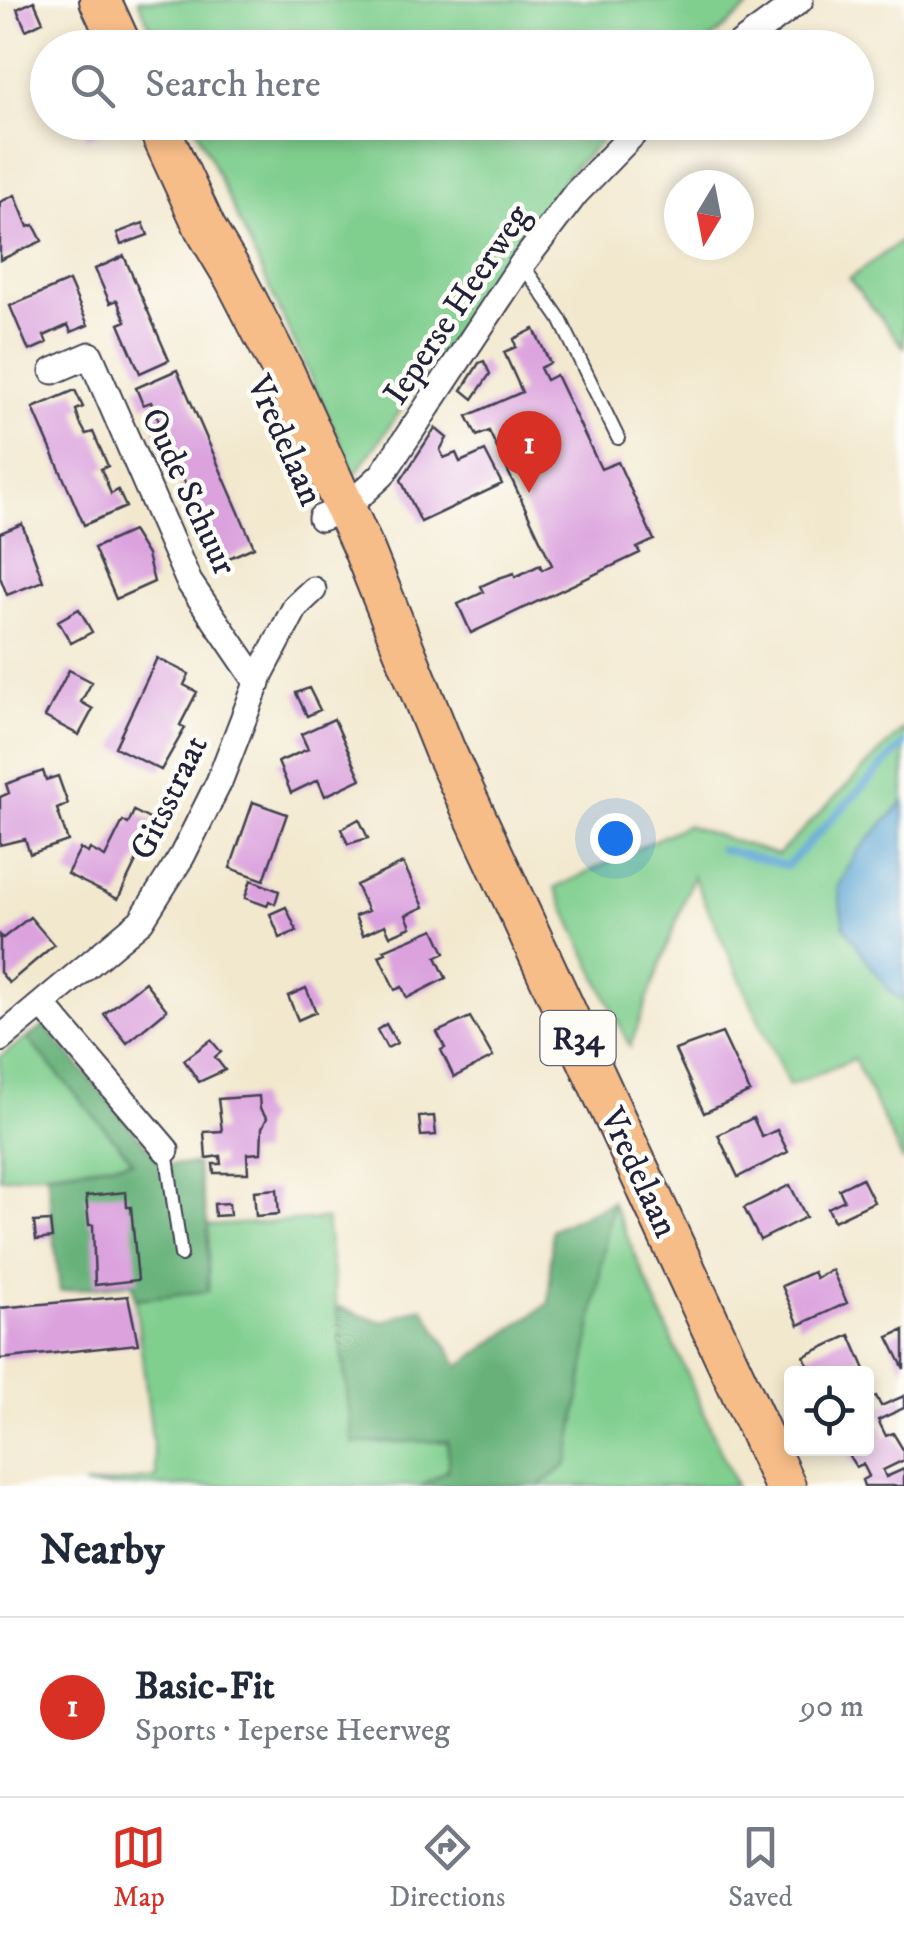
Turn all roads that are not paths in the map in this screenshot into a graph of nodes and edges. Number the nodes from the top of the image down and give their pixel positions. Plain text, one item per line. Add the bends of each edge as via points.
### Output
1 (100, 0) edge
2 (800, 0) edge
3 (114, 30) edge
4 (759, 30) edge
5 (164, 140) edge
6 (628, 140) edge
7 (522, 264) junction
8 (54, 371) dead end
9 (618, 438) dead end
10 (333, 514) junction
11 (314, 590) dead end
12 (258, 683) junction
13 (42, 1004) junction
14 (0, 1039) edge
15 (166, 1150) joint
16 (181, 1255) dead end
17 (785, 1486) edge

1 - 3 main road
2 - 4 street
5 - 10 main road, Vredelaan / R34 via 284,373
6 - 7 street, Ieperse Heerweg
7 - 9 lane via 560,319
7 - 10 street, Ieperse Heerweg via 382,476
8 - 12 street, Oude Schuur via 90,355 189,582
10 - 17 main road, Vredelaan / R34
11 - 12 street, Gitsstraat via 296,606
12 - 13 street, Gitsstraat via 204,812 142,921
13 - 14 street, Gitsstraat
13 - 15 street
15 - 16 lane

